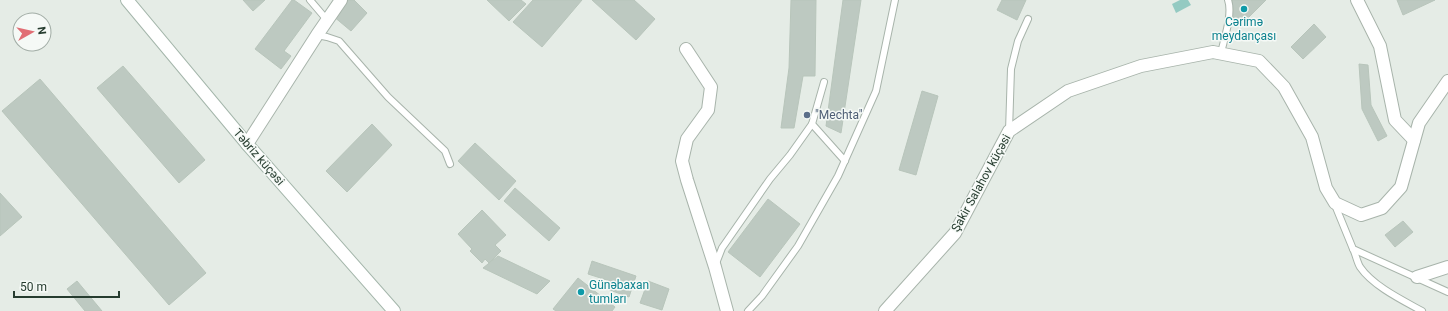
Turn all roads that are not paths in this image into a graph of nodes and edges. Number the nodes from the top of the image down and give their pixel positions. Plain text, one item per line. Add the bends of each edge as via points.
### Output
1 (127, 0) edge
2 (310, 0) edge
3 (341, 0) edge
4 (895, 0) edge
5 (1228, 0) edge
6 (1357, 0) edge
7 (1028, 19) dead end
8 (327, 20) junction
9 (317, 35) junction
10 (686, 49) dead end
11 (1221, 53) junction
12 (1448, 81) edge
13 (824, 82) dead end
14 (812, 124) junction
15 (1009, 131) junction
16 (1414, 140) junction
17 (247, 144) junction
18 (845, 161) junction
19 (450, 164) dead end
20 (1335, 203) junction
21 (1353, 249) junction
22 (715, 267) junction
23 (1448, 267) edge
24 (1417, 277) junction
25 (1448, 292) edge
26 (394, 311) edge
27 (727, 311) edge
28 (748, 311) edge
29 (885, 311) edge
30 (1422, 311) edge

1 - 17 street, Təbriz küçəsi
2 - 8 lane
3 - 8 street
4 - 18 lane via 876,91
5 - 11 lane via 1228,21
6 - 16 street via 1380,46 1395,120
7 - 15 lane via 1018,41 1011,69
8 - 9 street
9 - 17 street
9 - 19 lane via 339,41 388,97 445,151
10 - 22 street via 711,86 708,110 687,139 682,161
11 - 15 street, Şakir Salahov küçəsi via 1214,52 1141,66 1068,91
11 - 20 street, Şakir Salahov küçəsi via 1259,61 1284,86 1312,137 1326,188
12 - 16 street via 1419,123
13 - 14 lane
14 - 18 lane
14 - 22 lane via 722,248
15 - 29 street, Şakir Salahov küçəsi via 955,233
16 - 20 street via 1401,187 1382,208 1361,215
17 - 26 street, Təbriz küçəsi
18 - 28 lane via 798,246
20 - 21 lane
21 - 24 lane
21 - 30 lane via 1360,266 1371,280
22 - 27 street
23 - 24 street
24 - 25 lane

